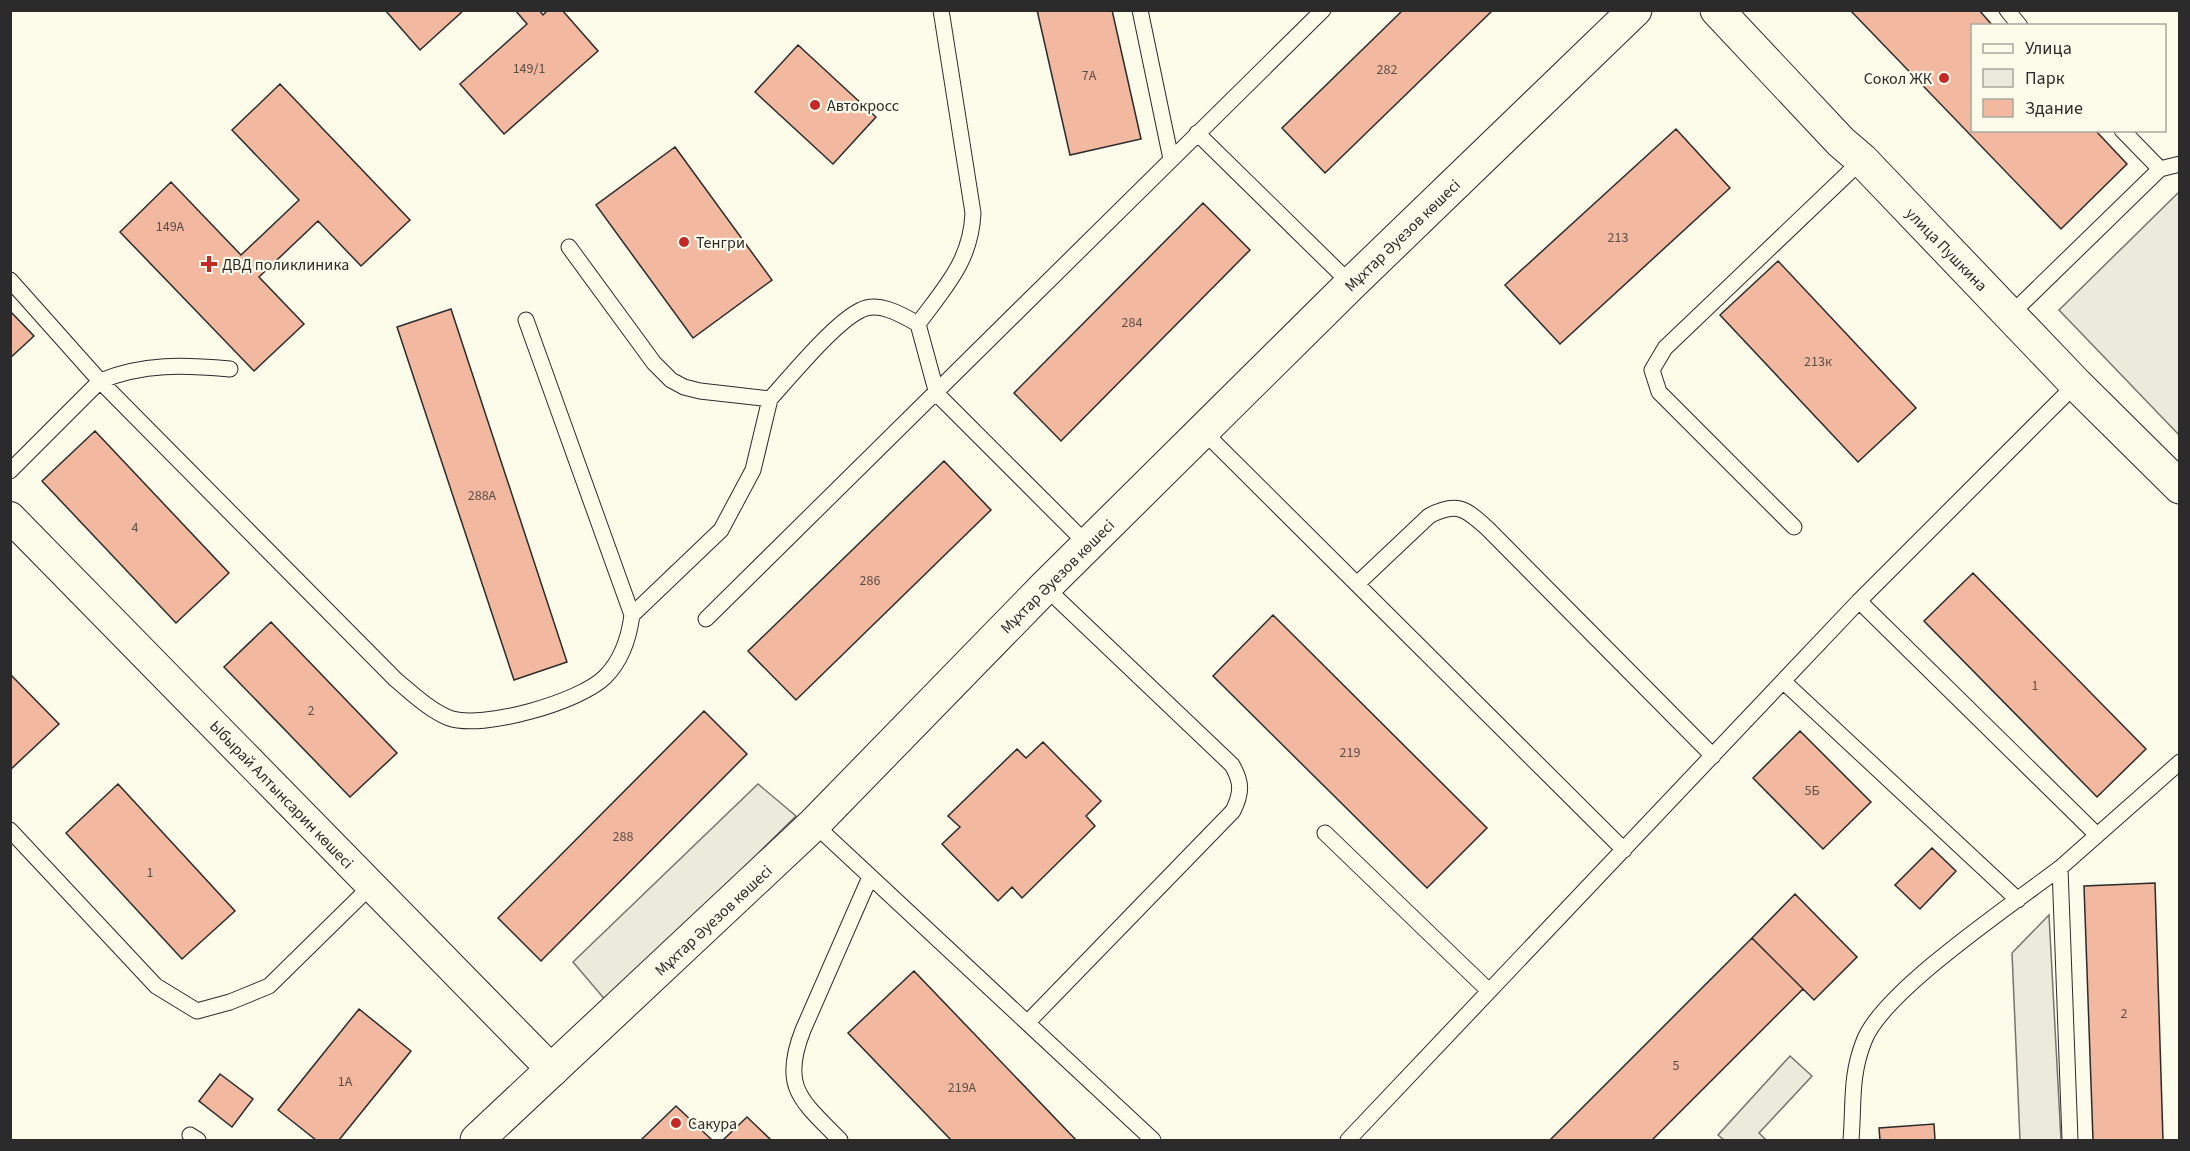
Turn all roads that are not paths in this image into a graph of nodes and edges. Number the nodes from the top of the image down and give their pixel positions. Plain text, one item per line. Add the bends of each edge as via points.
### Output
1 (941, 10) edge
2 (1140, 10) edge
3 (1323, 10) edge
4 (1635, 10) edge
5 (1717, 10) edge
6 (2007, 10) edge
7 (2018, 24) edge
8 (2124, 132) edge
9 (1197, 133) junction
10 (1171, 159) junction
11 (1862, 160) junction
12 (2180, 164) edge
13 (2160, 169) junction
14 (569, 247) dead end
15 (10, 280) edge
16 (1351, 284) junction
17 (2010, 315) junction
18 (526, 320) dead end
19 (918, 324) junction
20 (230, 369) dead end
21 (100, 381) junction
22 (2076, 384) junction
23 (937, 394) junction
24 (770, 399) junction
25 (1203, 431) junction
26 (10, 471) edge
27 (2180, 487) edge
28 (10, 517) edge
29 (1794, 527) dead end
30 (1088, 545) junction
31 (1357, 584) junction
32 (1045, 587) junction
33 (1859, 601) junction
34 (632, 615) junction
35 (706, 619) dead end
36 (1784, 682) junction
37 (1713, 756) junction
38 (2180, 762) edge
39 (814, 824) junction
40 (10, 830) edge
41 (1325, 833) dead end
42 (2096, 834) junction
43 (1624, 850) junction
44 (2060, 868) junction
45 (870, 877) junction
46 (372, 885) junction
47 (2018, 900) junction
48 (1489, 991) junction
49 (1028, 1022) junction
50 (553, 1071) junction
51 (477, 1140) edge
52 (840, 1140) edge
53 (1153, 1140) edge
54 (1348, 1140) edge
55 (1851, 1140) edge
56 (2070, 1140) edge

1 - 19 lane via 971,194 972,232 966,254
2 - 10 lane
3 - 9 lane
4 - 16 street, Мұхтар Әуезов көшесі
5 - 11 street, улица Пушкина
6 - 7 lane
8 - 13 lane
9 - 10 lane
9 - 16 lane
10 - 23 lane
11 - 17 street, улица Пушкина
11 - 29 lane via 1665,348 1652,370 1659,392
12 - 13 lane
13 - 17 lane
14 - 24 lane via 654,363 671,380 700,391
15 - 21 lane
16 - 25 street, Мұхтар Әуезов көшесі
17 - 22 street, улица Пушкина
18 - 34 lane
19 - 23 lane
19 - 24 lane via 879,308 861,309 829,335
20 - 21 lane via 148,367
21 - 26 lane
21 - 34 lane via 396,680 450,718 498,720 538,710 587,690 617,663
22 - 27 street, улица Пушкина
22 - 33 lane
23 - 30 lane
23 - 35 lane
24 - 34 lane via 753,470 721,530
25 - 30 street, Мұхтар Әуезов көшесі
25 - 31 lane
28 - 46 street, Ыбырай Алтынсарин көшесі
30 - 32 street, Мұхтар Әуезов көшесі
31 - 37 lane via 1429,516 1457,507 1472,514
31 - 43 lane
32 - 39 street, Мұхтар Әуезов көшесі
32 - 49 lane via 1232,765 1241,790 1233,811
33 - 36 lane
33 - 42 lane
36 - 37 lane
36 - 47 lane
37 - 43 lane
38 - 42 lane
39 - 45 lane
39 - 50 street, Мұхтар Әуезов көшесі
40 - 46 lane via 156,986 196,1011 269,986
41 - 48 lane
42 - 44 lane
43 - 48 lane
44 - 47 lane
44 - 56 lane
45 - 49 lane
45 - 52 lane via 803,1030 792,1070 804,1103
46 - 50 street, Ыбырай Алтынсарин көшесі
47 - 55 lane via 1892,1000 1864,1038 1853,1076
48 - 54 lane
49 - 53 lane
50 - 51 street, Мұхтар Әуезов көшесі

